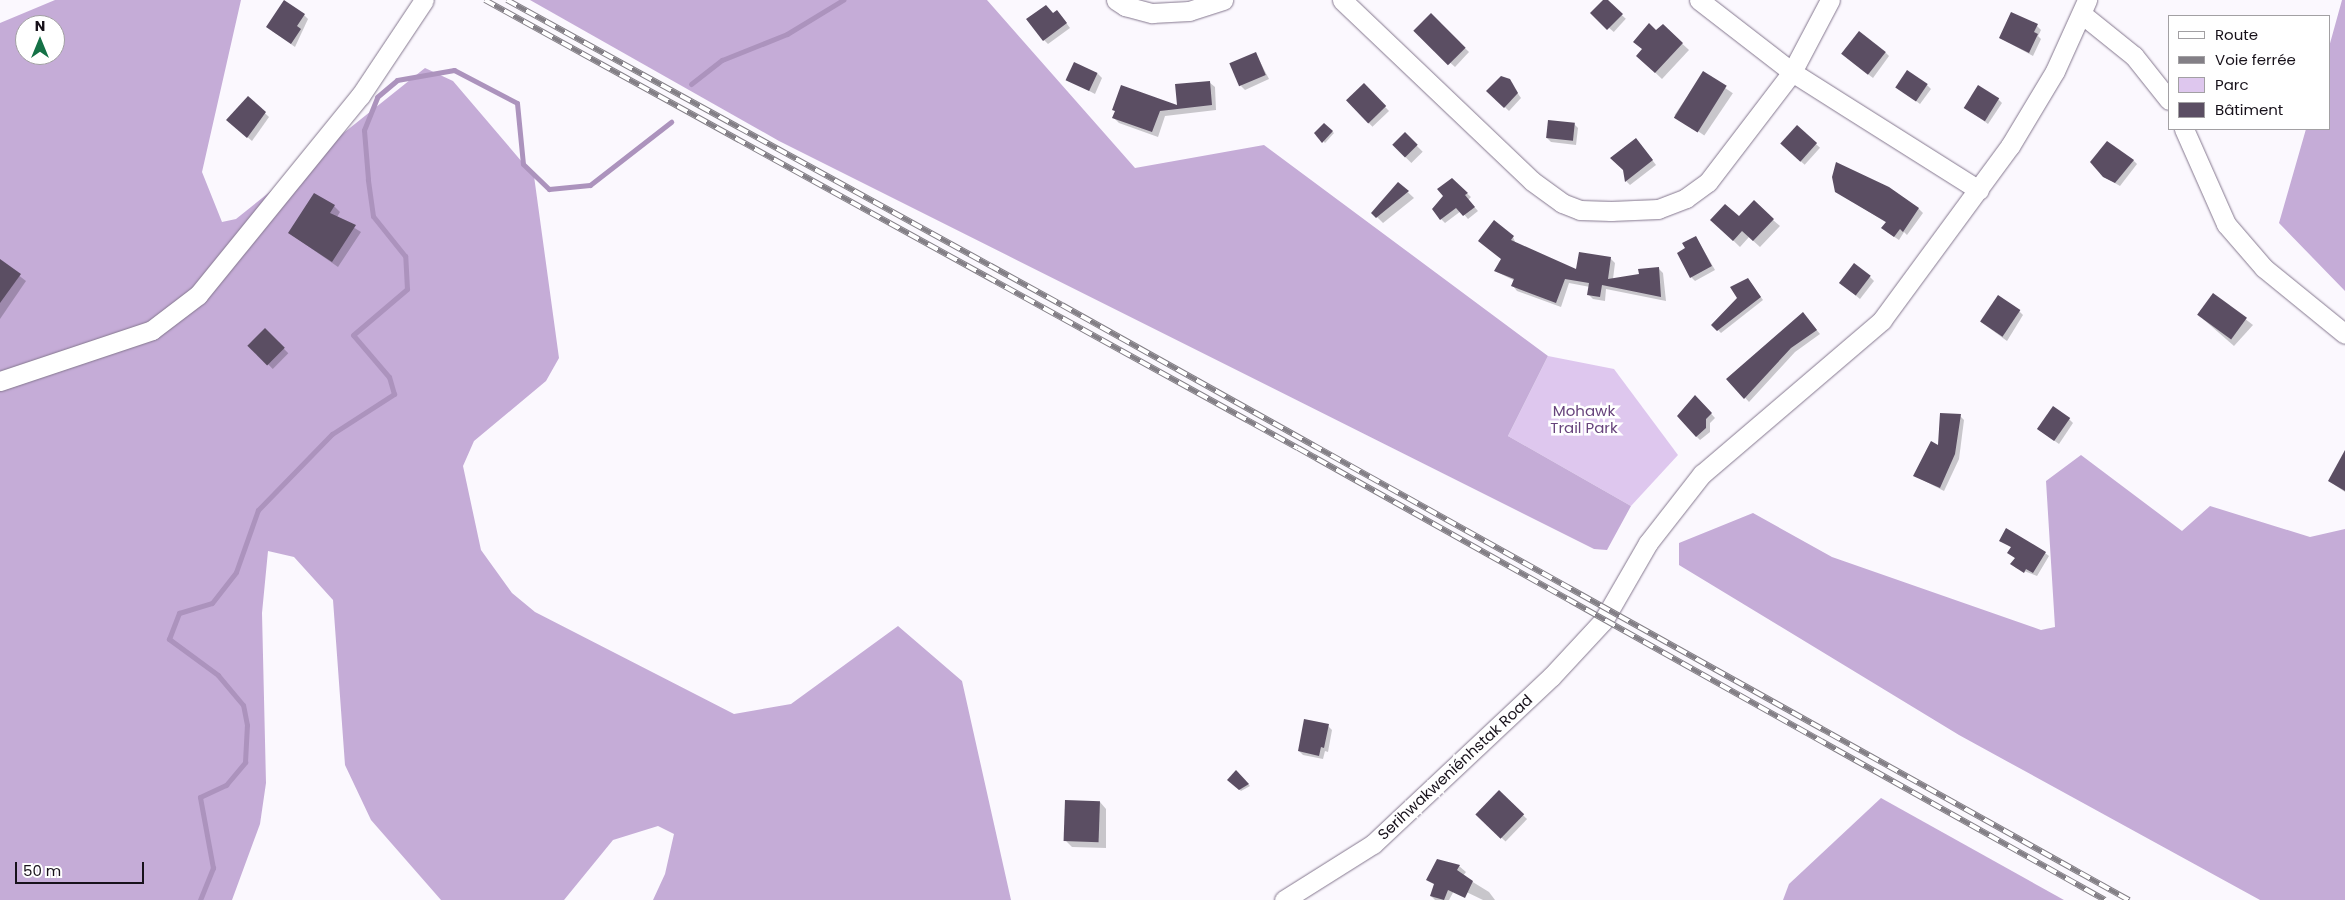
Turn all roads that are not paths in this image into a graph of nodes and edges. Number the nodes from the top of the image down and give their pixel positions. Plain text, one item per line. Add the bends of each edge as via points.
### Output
1 (424, 0) edge
2 (1116, 0) edge
3 (1223, 0) edge
4 (1342, 0) edge
5 (1699, 0) edge
6 (1830, 0) edge
7 (2085, 7) edge
8 (1792, 72) junction
9 (2168, 99) edge
10 (2184, 130) edge
11 (1979, 190) junction
12 (2345, 334) edge
13 (0, 381) edge
14 (1284, 900) edge

1 - 13 street via 360,96 198,295 152,330
2 - 3 street via 1125,6 1152,13 1189,11
4 - 8 street via 1532,181 1562,203 1580,210 1658,209 1686,198 1708,182
5 - 8 street
6 - 8 street
7 - 9 street via 2134,56
7 - 11 street, Serihwakweniénhstak Road via 2055,71
8 - 11 street
10 - 12 street via 2226,224 2264,268
11 - 14 street, Serihwakweniénhstak Road via 1882,320 1702,474 1648,544 1609,612 1551,677 1373,844

